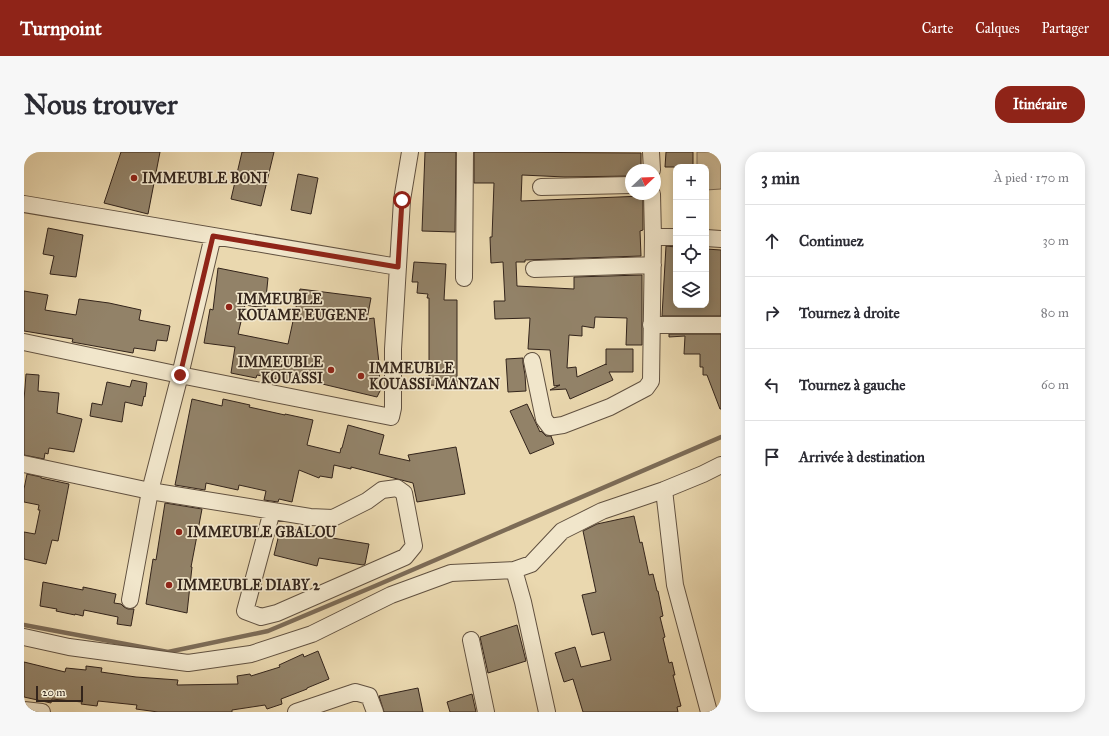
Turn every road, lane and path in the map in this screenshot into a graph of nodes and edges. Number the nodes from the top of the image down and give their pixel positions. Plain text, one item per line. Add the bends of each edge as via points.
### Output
1 (410, 152) edge
2 (465, 152) edge
3 (651, 152) edge
4 (652, 164) edge
5 (625, 185) edge
6 (541, 187) dead end
7 (652, 200) edge
8 (24, 204) edge
9 (213, 236) junction
10 (653, 237) junction
11 (673, 237) edge
12 (709, 238) edge
13 (721, 239) edge
14 (653, 265) junction
15 (398, 267) junction
16 (534, 269) dead end
17 (464, 278) dead end
18 (651, 325) junction
19 (721, 325) edge
20 (24, 342) edge
21 (532, 361) dead end
22 (180, 375) junction
23 (24, 464) edge
24 (721, 465) edge
25 (664, 490) junction
26 (150, 491) junction
27 (272, 511) junction
28 (514, 570) junction
29 (130, 600) dead end
30 (24, 637) edge
31 (471, 640) dead end
32 (24, 710) edge
33 (42, 712) edge
34 (296, 712) edge
35 (374, 712) edge
36 (486, 712) edge
37 (547, 712) edge
38 (709, 712) edge

1 - 15 street via 402,200
2 - 17 street
3 - 4 street
5 - 6 street
7 - 10 street
8 - 9 street
9 - 15 street
9 - 22 street
10 - 11 street
10 - 14 street
12 - 13 street
14 - 16 street
14 - 18 street
15 - 22 street via 393,349 393,408 390,417
18 - 19 street
18 - 21 street via 651,381 646,388 610,407 563,425 550,427 544,419
20 - 22 street
22 - 26 street
23 - 26 street
24 - 25 street
25 - 28 street via 602,511 562,532 531,564
25 - 38 street via 674,585
26 - 27 street
26 - 29 street
27 - 27 street via 310,518 334,518 382,490 397,488 404,493 414,546 405,557 277,613 261,617 245,610
28 - 30 street via 451,573 391,595 312,634 251,654 188,663 69,647
28 - 37 street
31 - 36 street
32 - 33 street
34 - 35 street via 355,692 369,696

